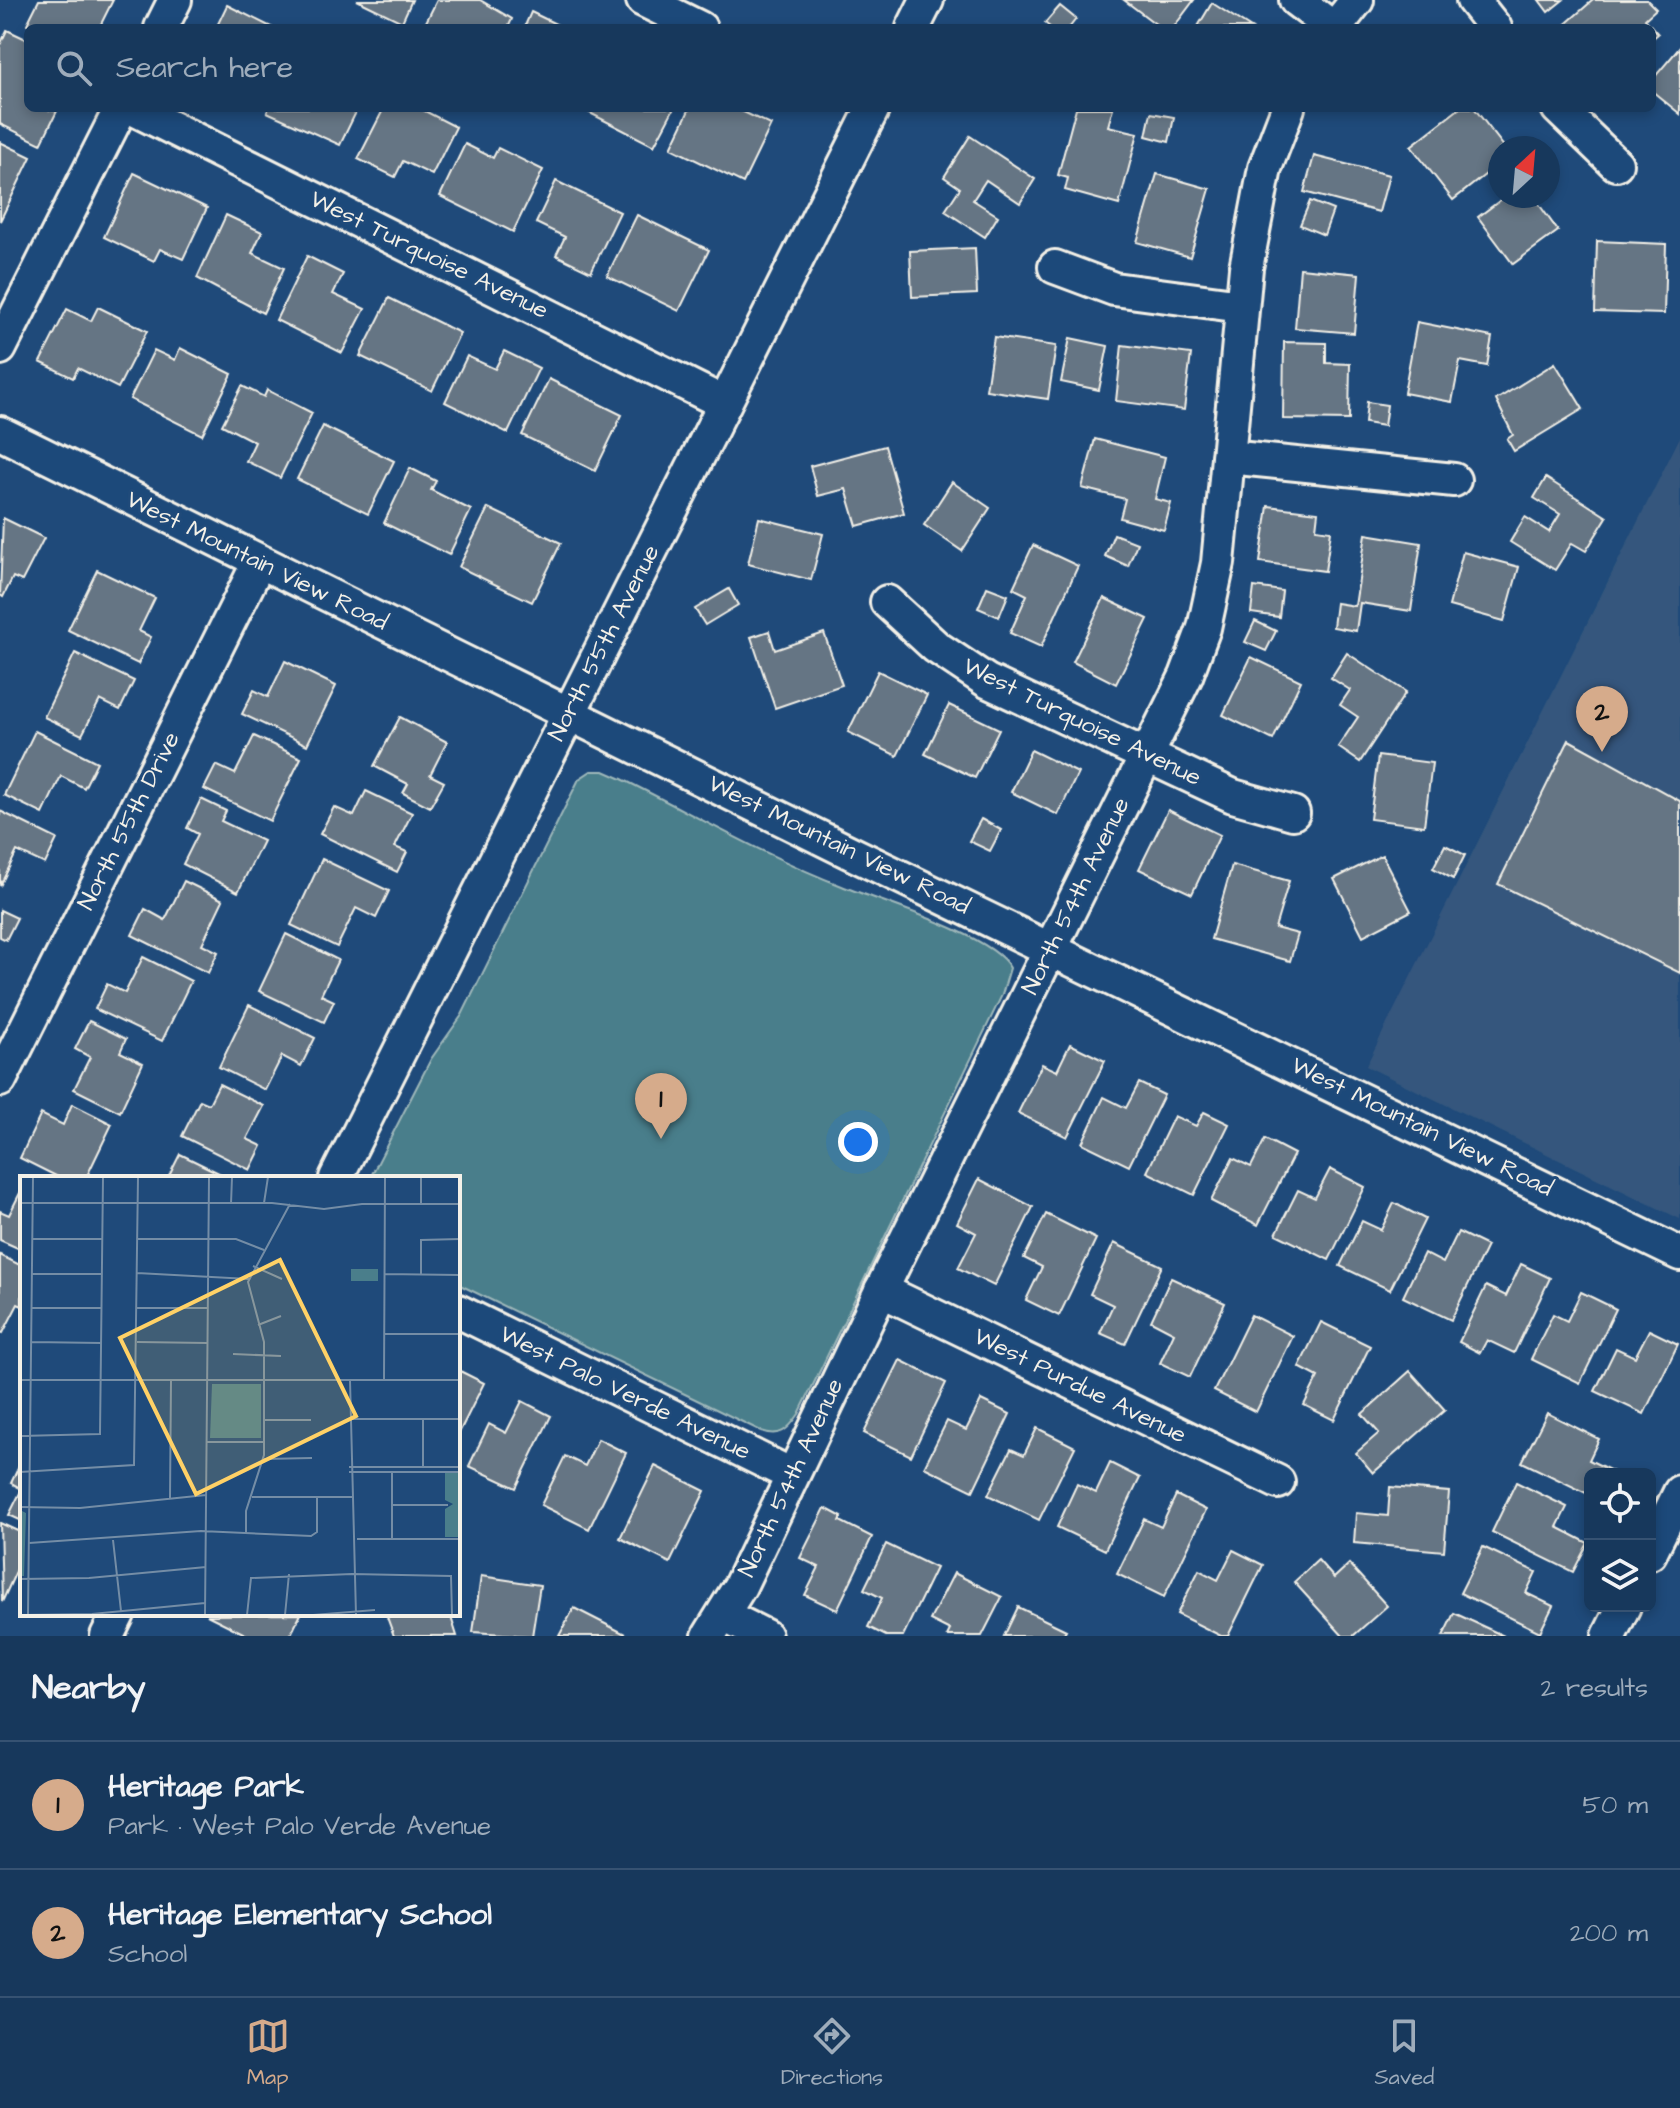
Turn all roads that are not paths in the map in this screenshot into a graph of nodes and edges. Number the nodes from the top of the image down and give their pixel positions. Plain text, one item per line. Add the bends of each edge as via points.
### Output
1 (175, 0) edge
2 (643, 0) edge
3 (927, 0) edge
4 (1296, 0) edge
5 (1357, 0) edge
6 (1473, 0) edge
7 (163, 24) edge
8 (692, 24) edge
9 (915, 24) edge
10 (1329, 24) edge
11 (1337, 24) edge
12 (1492, 24) edge
13 (119, 112) edge
14 (140, 112) edge
15 (867, 112) edge
16 (1286, 112) edge
17 (1562, 112) edge
18 (1616, 164) dead end
19 (1055, 267) dead end
20 (1242, 306) junction
21 (0, 348) edge
22 (724, 403) junction
23 (0, 433) edge
24 (1228, 457) junction
25 (1454, 480) dead end
26 (259, 562) junction
27 (887, 602) dead end
28 (568, 712) junction
29 (1145, 755) junction
30 (1293, 813) dead end
31 (1051, 947) junction
32 (0, 1080) edge
33 (337, 1176) edge
34 (1680, 1254) edge
35 (881, 1290) junction
36 (460, 1312) edge
37 (792, 1475) junction
38 (1278, 1482) dead end
39 (1680, 1492) edge
40 (1656, 1541) edge
41 (117, 1616) edge
42 (716, 1625) edge
43 (107, 1636) edge
44 (765, 1636) edge

1 - 7 street
2 - 8 street
3 - 9 street
4 - 10 street
5 - 11 street
6 - 12 street
13 - 21 street
14 - 22 street, West Turquoise Avenue
15 - 22 street, North 55th Avenue
16 - 20 street, North 54th Avenue via 1265,168
17 - 18 street
19 - 20 street via 1114,289
20 - 24 street, North 54th Avenue
22 - 28 street, North 55th Avenue
23 - 26 street, West Mountain View Road
24 - 25 street
24 - 29 street, North 54th Avenue via 1218,563 1204,628
26 - 28 street, West Mountain View Road
26 - 32 street, North 55th Drive
27 - 29 street, West Turquoise Avenue via 936,647 987,681
28 - 31 street, West Mountain View Road
28 - 33 street, North 55th Avenue
29 - 30 street, West Turquoise Avenue via 1233,796
29 - 31 street, North 54th Avenue
31 - 34 street, West Mountain View Road
31 - 35 street, North 54th Avenue
35 - 37 street, North 54th Avenue
35 - 38 street, West Purdue Avenue
36 - 37 street, West Palo Verde Avenue
37 - 42 street, North 54th Avenue
39 - 40 street
41 - 43 street
42 - 44 street

